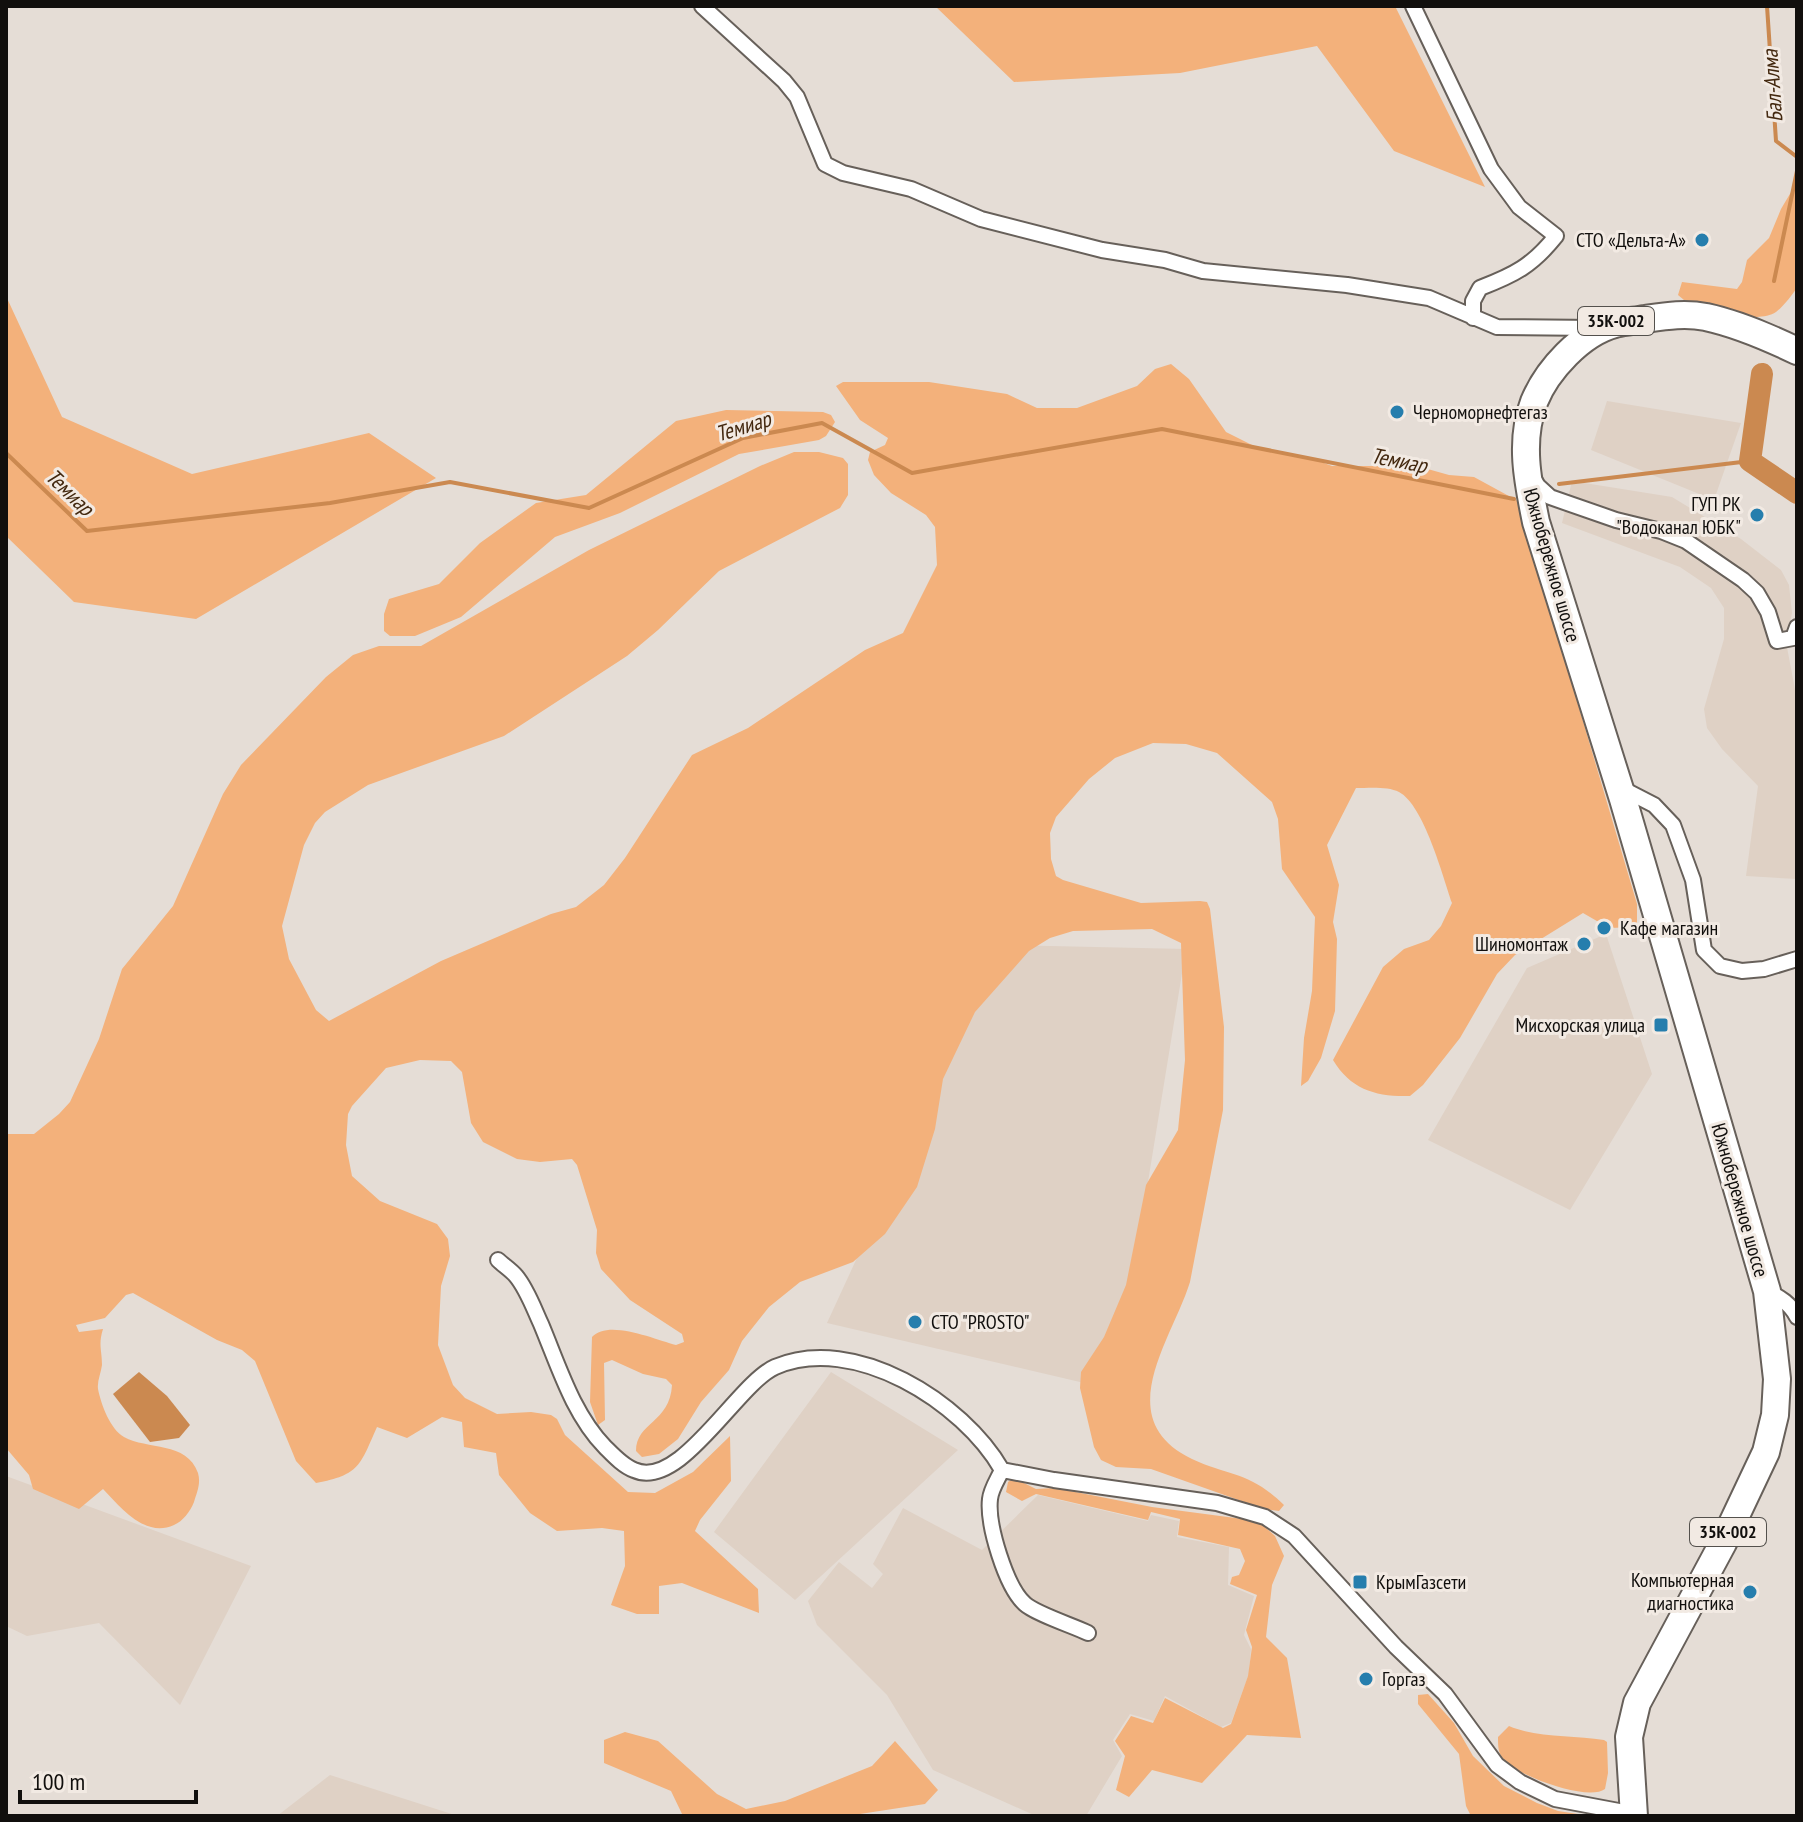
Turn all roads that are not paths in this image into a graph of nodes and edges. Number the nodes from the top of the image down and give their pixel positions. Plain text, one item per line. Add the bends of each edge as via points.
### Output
1 (702, 6) edge
2 (1413, 6) edge
3 (1473, 318) junction
4 (1598, 328) junction
5 (1797, 350) edge
6 (1524, 469) junction
7 (1797, 627) edge
8 (1614, 788) junction
9 (1797, 959) edge
10 (498, 1260) dead end
11 (1762, 1292) junction
12 (1797, 1317) edge
13 (1002, 1470) junction
14 (1088, 1633) dead end
15 (1627, 1815) edge

1 - 3 street via 793,91 825,164 837,171 911,189 981,219 1102,250 1203,271 1429,298
2 - 3 street via 1491,169 1519,207 1556,236 1522,271 1480,288
3 - 4 street via 1497,327
4 - 5 highway, Южнобережное шоссе / 35К-002 via 1672,312 1706,315 1763,332
4 - 6 highway, Южнобережное шоссе / 35К-002 via 1555,359 1538,382 1521,436
5 - 6 highway, Южнобережное шоссе / 35К-002 via 1705,317 1672,314 1601,330 1545,380 1531,414
6 - 7 street via 1550,497 1686,541 1757,593 1777,641 1793,638
6 - 8 highway, Южнобережное шоссе
8 - 9 street via 1654,805 1673,825 1693,880 1704,950 1720,966 1764,969
8 - 11 highway, Южнобережное шоссе / 35К-002
10 - 13 street via 517,1277 589,1430 635,1471 676,1462 748,1386 775,1368 811,1358 849,1361 890,1373 930,1394 991,1451
11 - 12 street via 1780,1297
11 - 15 highway, Южнобережное шоссе / 35К-002 via 1777,1379 1766,1452 1637,1703 1629,1737
11 - 15 highway, Южнобережное шоссе via 1771,1383 1763,1444 1629,1701 1620,1736
13 - 14 street via 990,1495 991,1517 1007,1575 1027,1606
13 - 15 street via 1217,1503 1265,1517 1294,1536 1445,1694 1497,1765 1555,1799

